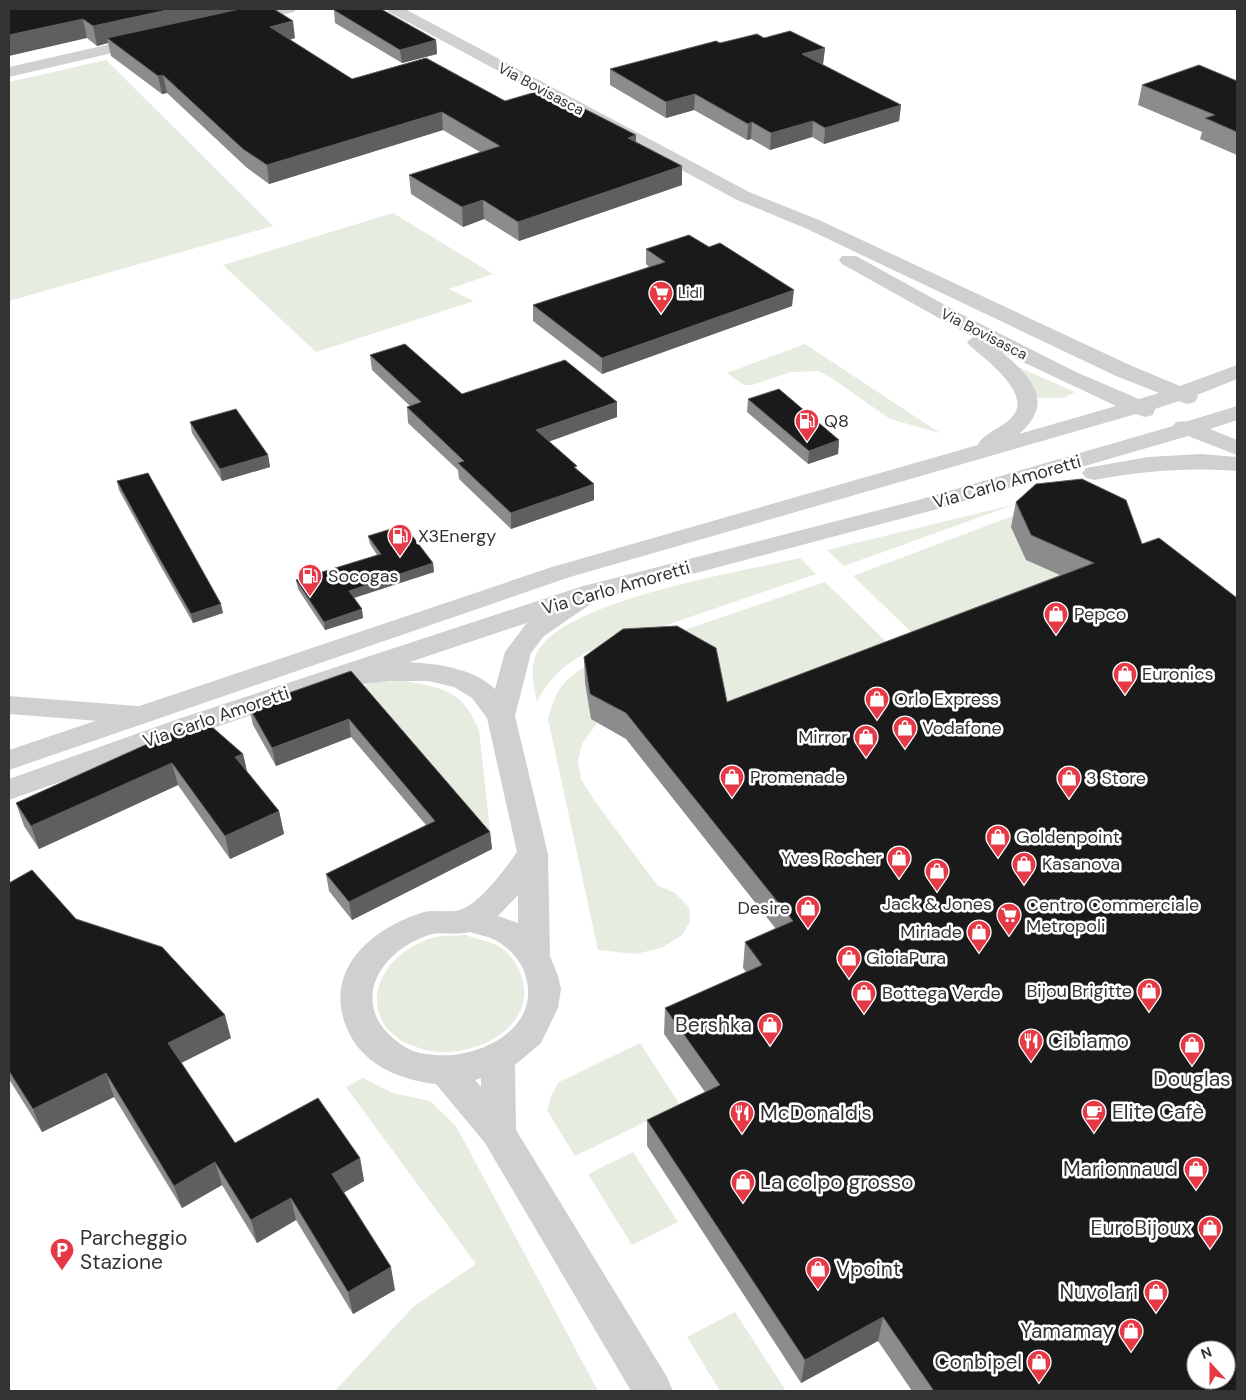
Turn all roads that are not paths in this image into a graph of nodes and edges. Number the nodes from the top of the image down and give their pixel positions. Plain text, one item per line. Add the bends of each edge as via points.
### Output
1 (289, 9) edge
2 (394, 9) edge
3 (231, 22) edge
4 (164, 37) edge
5 (9, 72) edge
6 (743, 196) junction
7 (947, 317) junction
8 (1237, 371) edge
9 (1180, 394) junction
10 (1137, 407) junction
11 (1235, 416) edge
12 (1189, 429) junction
13 (1237, 448) edge
14 (972, 455) junction
15 (1237, 464) edge
16 (926, 506) junction
17 (589, 593) junction
18 (336, 678) junction
19 (9, 705) edge
20 (138, 715) junction
21 (501, 716) junction
22 (9, 760) edge
23 (9, 790) edge
24 (533, 854) junction
25 (470, 920) junction
26 (534, 955) junction
27 (498, 1058) junction
28 (446, 1071) junction
29 (498, 1132) junction
30 (653, 1391) edge

1 - 3 street
2 - 6 street, Via Bovisasca
4 - 5 street
6 - 7 street, Via Bovisasca
6 - 9 street, Via Bovisasca via 812,224 1124,371
7 - 10 street, Via Bovisasca
7 - 14 street via 1019,380 1029,400 1028,410 1013,429
8 - 9 street, Via Carlo Amoretti
9 - 10 street, Via Carlo Amoretti
9 - 11 street, Via Bovisasca
10 - 12 street, Via Bovisasca
10 - 14 street, Via Carlo Amoretti
11 - 12 street, Via Carlo Amoretti
12 - 13 street, Via Bovisasca
12 - 16 street, Via Carlo Amoretti
14 - 20 street, Via Carlo Amoretti via 561,572
15 - 16 street via 1196,460 1151,463
16 - 17 street, Via Carlo Amoretti
17 - 18 street, Via Carlo Amoretti
17 - 21 street via 535,630 518,652
18 - 21 street via 412,671 447,675 478,689
18 - 23 street, Via Carlo Amoretti via 191,725
19 - 20 street, Via Carlo Amoretti
20 - 22 street, Via Carlo Amoretti
21 - 24 street
24 - 25 street via 507,888
24 - 26 street
25 - 26 street via 507,931
25 - 28 street via 432,922 397,936 370,959 356,988 358,1020 375,1047 406,1066
26 - 27 street via 545,981 542,1010 526,1037
27 - 28 street via 473,1067
27 - 29 street
28 - 29 street
29 - 30 street

